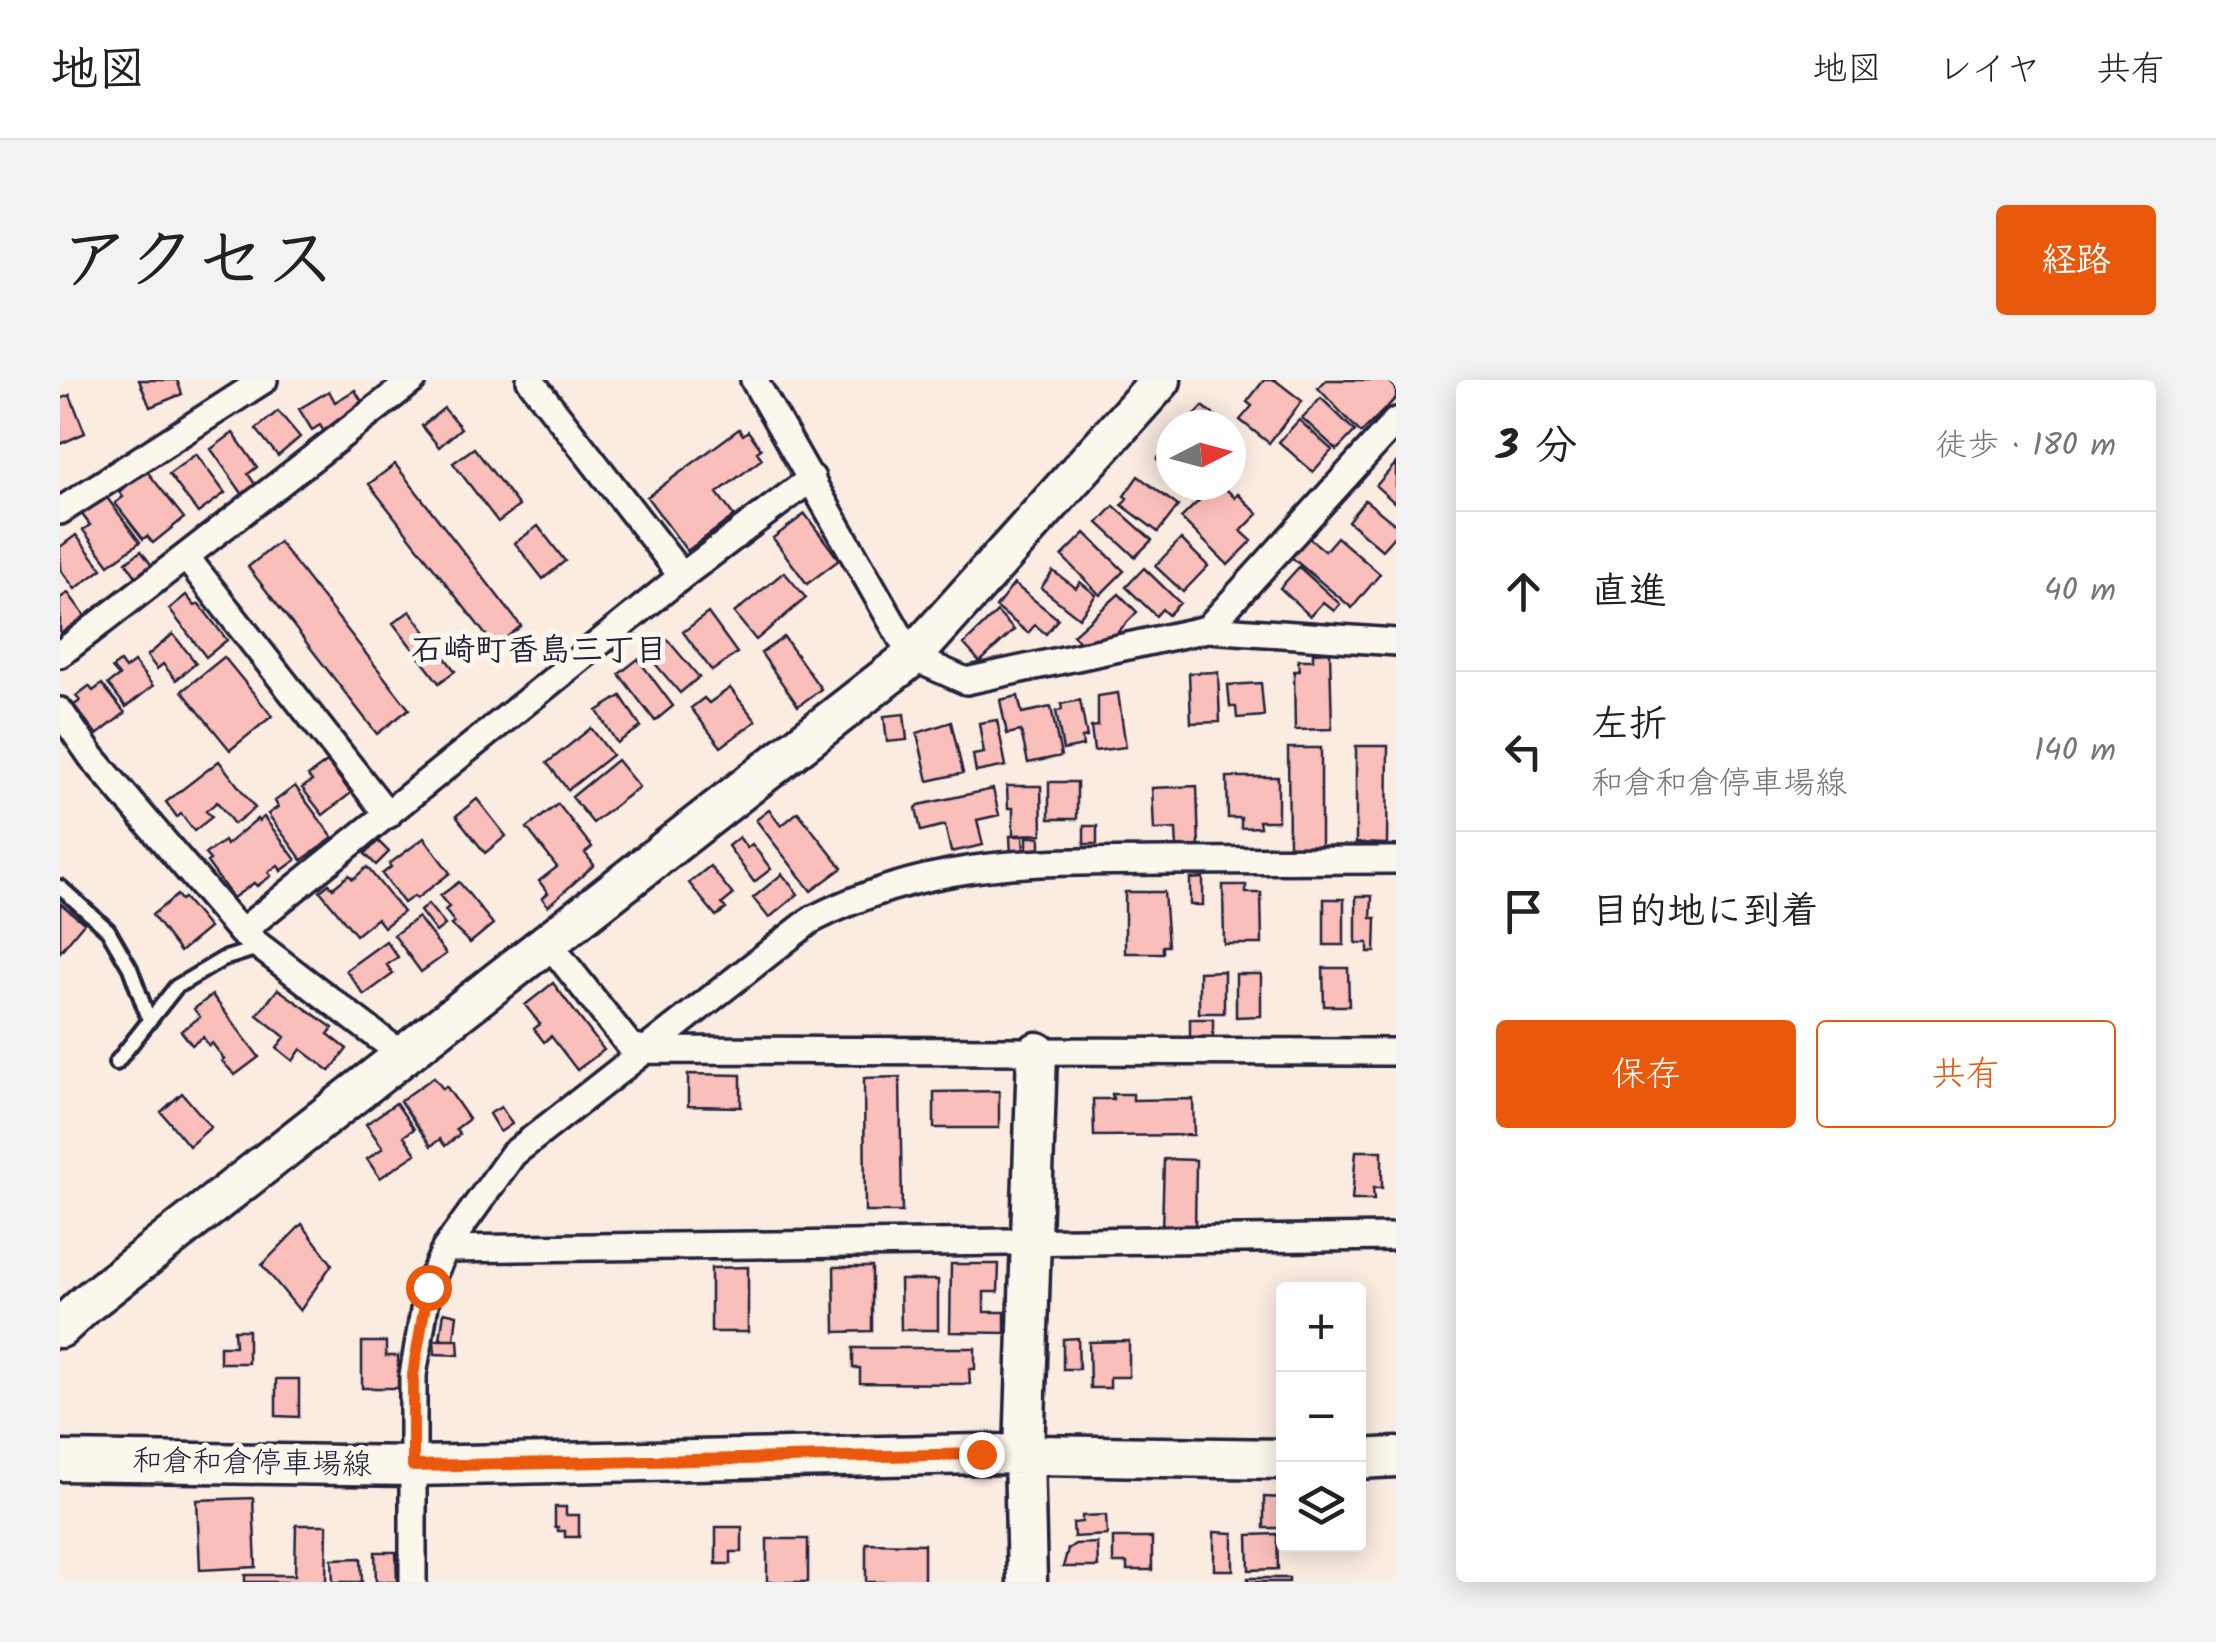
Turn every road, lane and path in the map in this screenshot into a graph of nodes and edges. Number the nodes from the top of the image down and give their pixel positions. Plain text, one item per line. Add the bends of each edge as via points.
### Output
1 (264, 380) edge
2 (412, 380) edge
3 (530, 380) edge
4 (754, 380) edge
5 (1161, 380) edge
6 (1396, 421) edge
7 (812, 478) junction
8 (60, 511) edge
9 (186, 557) junction
10 (682, 576) junction
11 (1207, 629) junction
12 (1396, 642) edge
13 (60, 654) edge
14 (912, 658) junction
15 (60, 711) edge
16 (388, 815) junction
17 (1396, 860) edge
18 (60, 887) edge
19 (250, 939) junction
20 (546, 941) junction
21 (150, 1020) junction
22 (649, 1050) junction
23 (1037, 1052) junction
24 (1396, 1052) edge
25 (401, 1054) junction
26 (116, 1062) dead end
27 (1396, 1237) edge
28 (1029, 1243) junction
29 (445, 1249) junction
30 (60, 1328) edge
31 (1024, 1454) junction
32 (1396, 1457) edge
33 (1276, 1458) edge
34 (1366, 1459) edge
35 (60, 1461) edge
36 (413, 1466) junction
37 (413, 1582) edge
38 (1027, 1582) edge

1 - 8 street
2 - 9 street
3 - 10 street
4 - 7 street
5 - 14 street
6 - 11 street
7 - 10 street
7 - 14 street
9 - 13 street
9 - 16 street
10 - 16 street
11 - 12 street
11 - 14 street via 966,682
14 - 20 street
15 - 19 street
16 - 19 street
17 - 22 street via 1036,862 914,878 811,920
18 - 21 lane via 108,930
19 - 21 lane via 176,987
19 - 25 street
20 - 22 street via 630,1046
20 - 25 street
21 - 26 lane
22 - 23 street
22 - 29 street via 512,1154
23 - 24 street
23 - 28 street
25 - 30 street
27 - 28 street
28 - 29 street
28 - 31 street
29 - 36 street via 428,1287 413,1375
31 - 33 street, 和倉和倉停車場線
31 - 36 street, 和倉和倉停車場線
31 - 38 street
32 - 34 street
35 - 36 street, 和倉和倉停車場線
36 - 37 street

